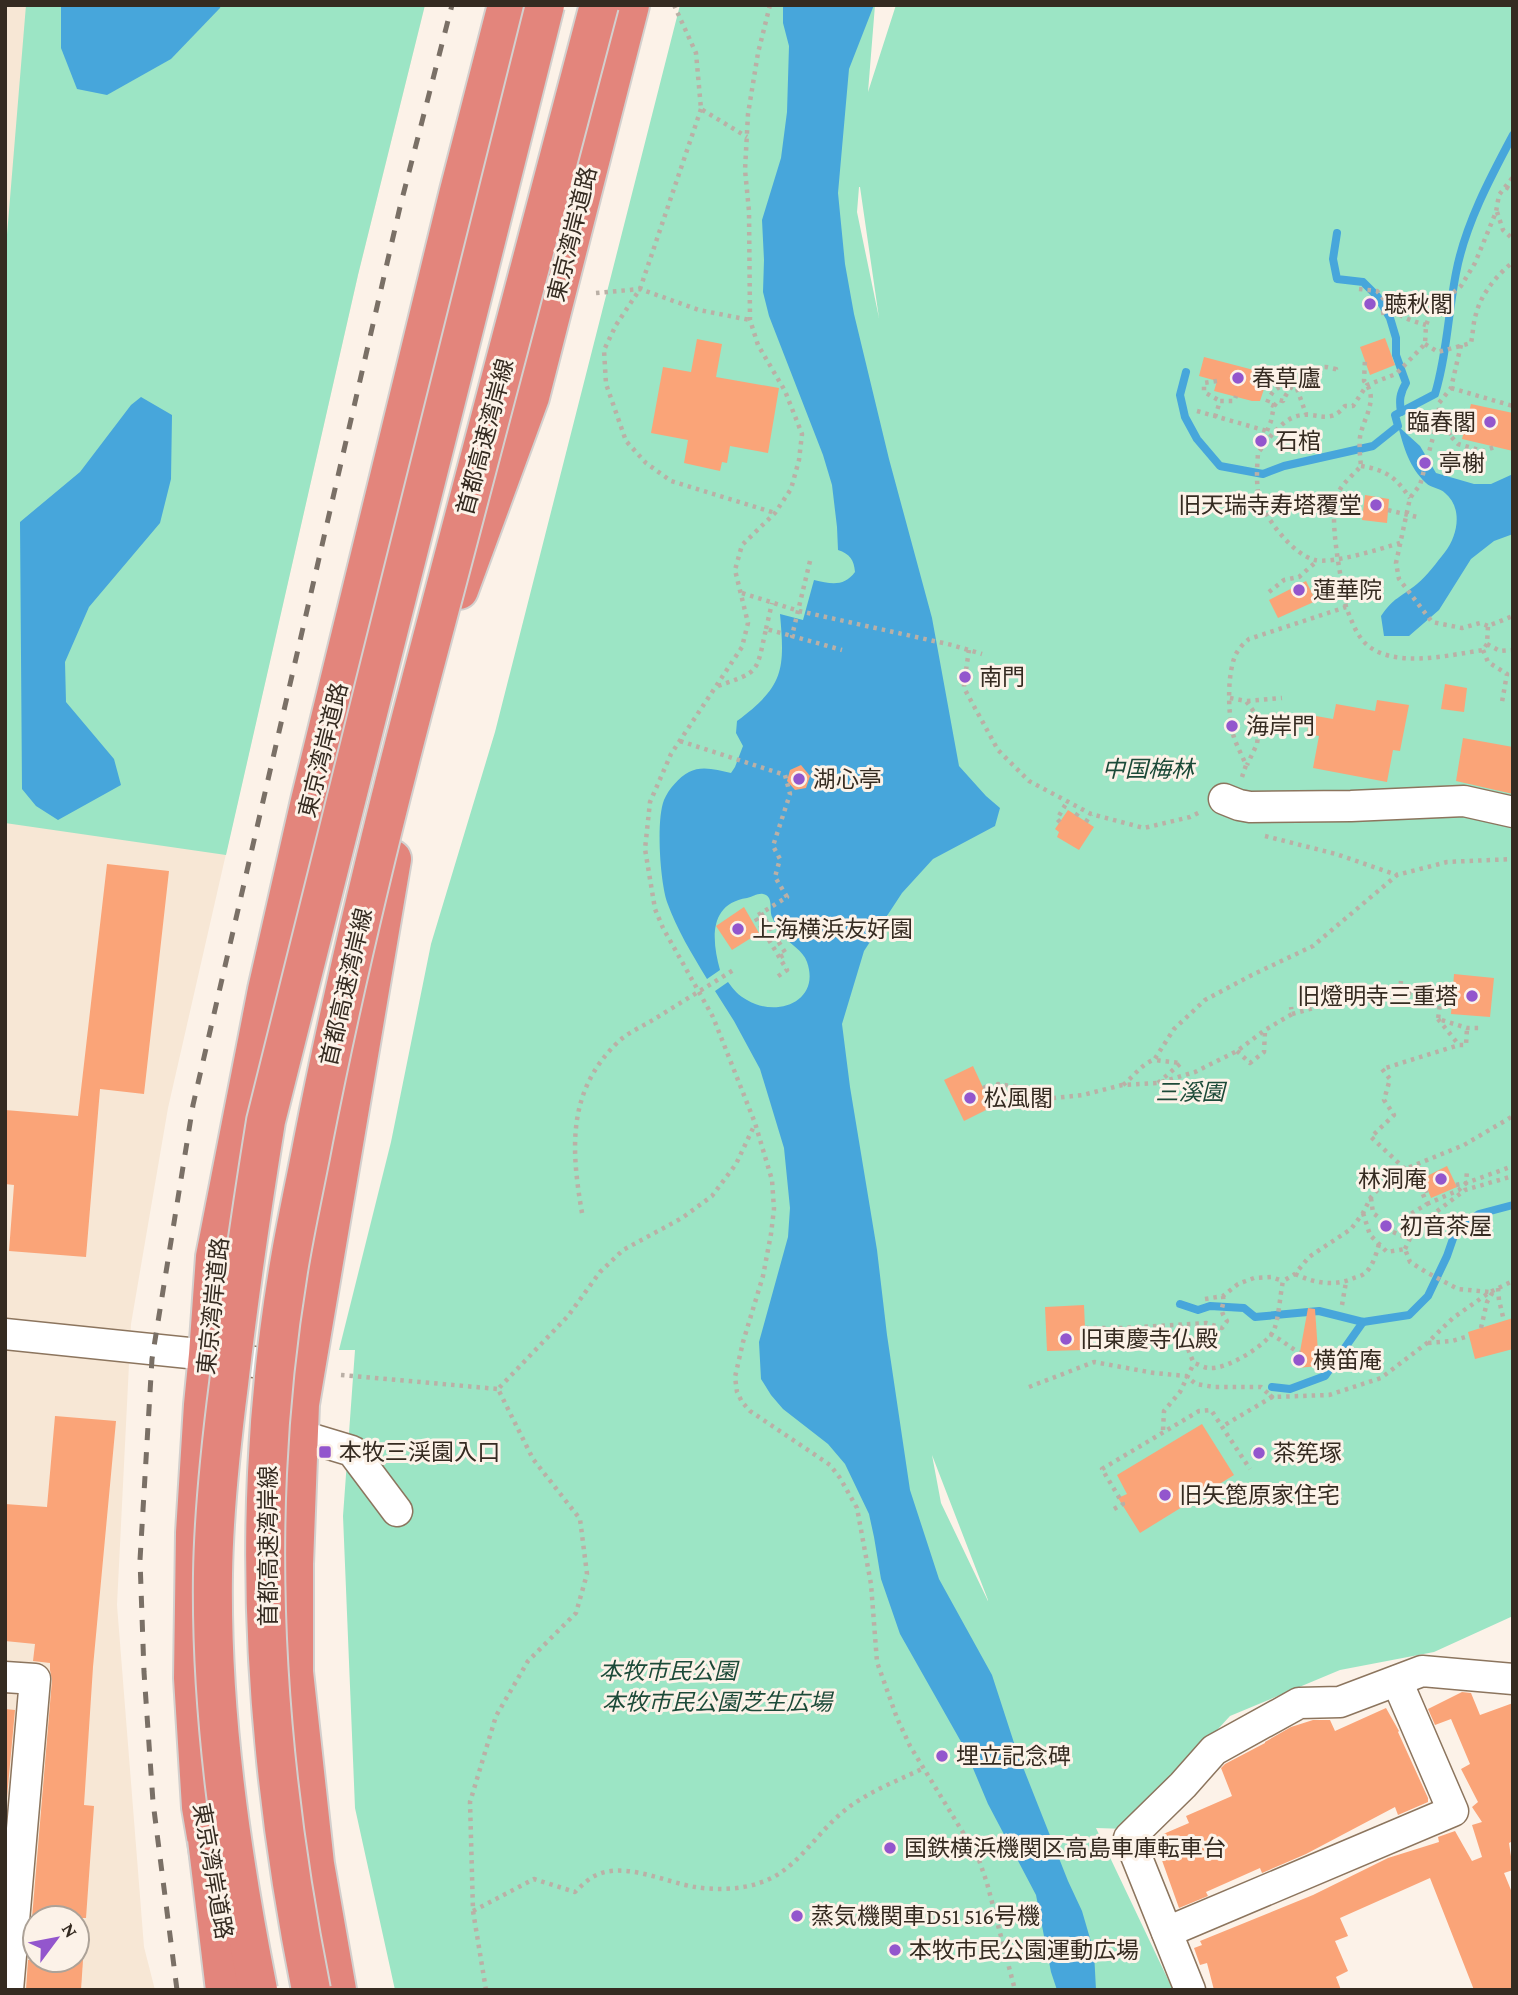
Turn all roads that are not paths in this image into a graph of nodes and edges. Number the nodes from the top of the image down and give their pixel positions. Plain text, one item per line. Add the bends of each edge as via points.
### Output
1 (507, 5) edge
2 (545, 5) edge
3 (552, 5) edge
4 (592, 5) edge
5 (599, 5) edge
6 (630, 5) edge
7 (351, 633) junction
8 (434, 658) junction
9 (1224, 799) road end
10 (1513, 812) edge
11 (332, 1043) junction
12 (5, 1334) edge
13 (208, 1355) junction
14 (305, 1366) junction
15 (299, 1435) junction
16 (397, 1511) dead end
17 (5, 1677) edge
18 (1513, 1679) edge
19 (216, 1681) junction
20 (1397, 1681) junction
21 (1167, 1932) junction
22 (8, 1990) edge
23 (225, 1990) edge
24 (235, 1990) edge
25 (258, 1990) edge
26 (311, 1990) edge
27 (329, 1990) edge
28 (337, 1990) edge
29 (1189, 1990) edge

1 - 7 highway, 東京湾岸道路
2 - 19 highway, 首都高速湾岸線, bridge via 266,1121 221,1451 213,1573
3 - 7 highway, 東京湾岸道路, bridge via 476,308
4 - 8 highway, 東京湾岸道路, bridge
5 - 11 highway, 首都高速湾岸線, bridge via 377,847
6 - 8 highway, 東京湾岸道路 via 530,397
7 - 13 highway, 東京湾岸道路 via 267,990 215,1257
8 - 14 highway, 東京湾岸道路 via 398,823
9 - 10 street via 1250,807 1464,801
11 - 26 highway, 首都高速湾岸線, bridge via 288,1270 267,1473 265,1569 276,1774
11 - 27 highway, bridge via 331,1117 302,1267 283,1445 279,1534 283,1658 307,1878
12 - 13 street
13 - 14 street
13 - 24 highway, 東京湾岸道路 via 195,1533 193,1678 201,1807
14 - 15 highway, 東京湾岸道路
15 - 16 street via 352,1451
15 - 28 highway, 東京湾岸道路 via 294,1672 315,1864
17 - 22 street via 35,1679
18 - 20 street via 1422,1671
19 - 23 highway, bridge via 207,1841
19 - 25 highway, 首都高速湾岸線, bridge via 228,1808
20 - 21 street via 1340,1702 1299,1703 1214,1750 1129,1838
20 - 21 street via 1453,1811
21 - 29 street

